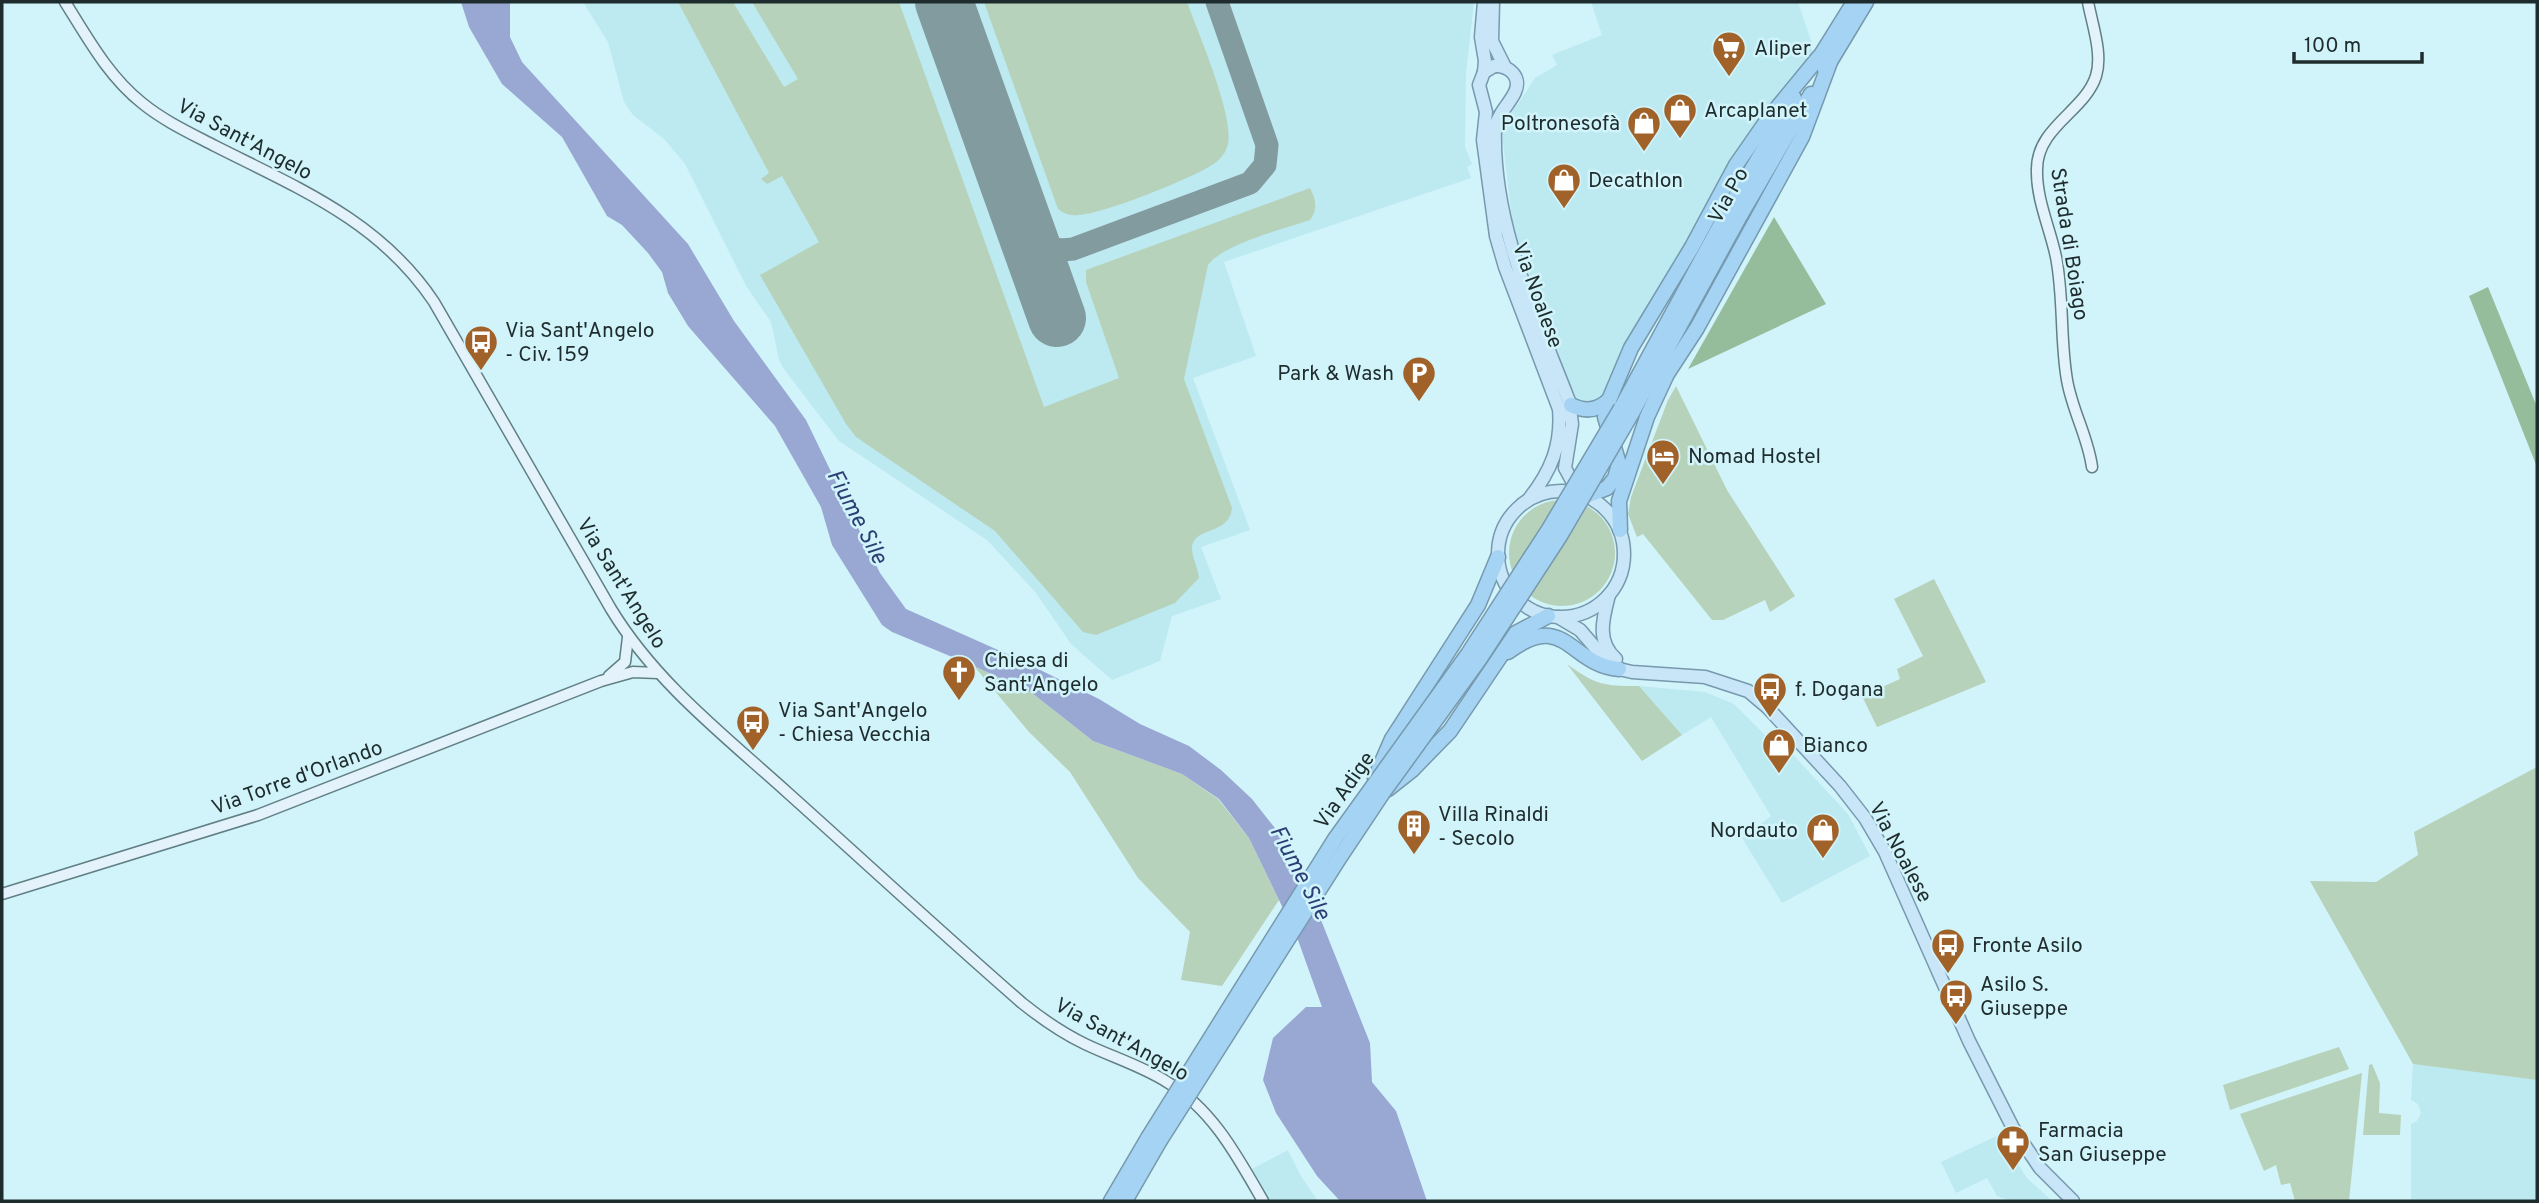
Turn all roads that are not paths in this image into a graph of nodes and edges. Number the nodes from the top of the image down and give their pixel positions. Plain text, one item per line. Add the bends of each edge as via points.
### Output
1 (65, 2) edge
2 (1484, 2) edge
3 (1493, 2) edge
4 (1854, 2) edge
5 (1866, 2) edge
6 (2088, 2) edge
7 (1824, 60) junction
8 (1506, 67) junction
9 (1484, 72) junction
10 (1483, 95) junction
11 (1509, 99) junction
12 (1571, 405) junction
13 (1621, 407) junction
14 (2092, 467) dead end
15 (1582, 494) junction
16 (1530, 499) junction
17 (1620, 530) junction
18 (1498, 556) junction
19 (1609, 595) junction
20 (1553, 617) junction
21 (628, 636) junction
22 (643, 656) junction
23 (1501, 657) junction
24 (622, 666) junction
25 (1619, 669) junction
26 (633, 672) junction
27 (658, 673) junction
28 (601, 681) junction
29 (1748, 691) junction
30 (1375, 793) junction
31 (2, 894) edge
32 (1154, 1140) junction
33 (1111, 1201) edge
34 (1125, 1201) edge
35 (1263, 1201) edge
36 (2073, 1201) edge

1 - 21 street, Via Sant'Angelo via 108,68 146,106 342,212 408,268 443,317
2 - 9 main road
3 - 8 main road via 1493,44
4 - 7 highway, Via Po
5 - 7 highway, Via Po
6 - 14 street, Strada di Boiago via 2096,74 2090,89 2054,128 2041,149 2037,167 2061,293 2066,379
7 - 13 highway, Via Po via 1735,198
7 - 13 highway via 1768,119 1736,165 1631,348
7 - 17 highway via 1802,137 1647,416 1619,501
8 - 9 main road via 1494,66
8 - 11 main road via 1517,80
9 - 10 main road via 1480,80
10 - 11 main road via 1492,102
10 - 16 main road, Via Noalese via 1483,140 1496,236 1559,410 1556,454
11 - 12 main road, Via Noalese via 1494,132 1506,231
12 - 13 highway via 1589,410
12 - 15 main road, Via Noalese via 1565,468
13 - 15 highway via 1605,417 1619,464 1615,478 1607,488
13 - 30 highway, Via Adige, bridge via 1560,536 1479,660
15 - 16 main road via 1553,491
15 - 17 main road, Via Noalese via 1606,510
16 - 18 main road, Via Noalese via 1503,525
17 - 19 main road via 1623,566
18 - 20 main road, Via Noalese via 1500,573 1518,601
18 - 30 highway, bridge via 1478,605 1392,739
19 - 20 main road via 1586,612
19 - 29 main road via 1602,634 1618,661 1717,674 1734,679
20 - 23 highway via 1516,633
20 - 25 main road, Via Noalese via 1580,630
21 - 22 street, Via Sant'Angelo
21 - 24 street via 628,655
22 - 24 street, Via Torre d'Orlando
22 - 26 street
22 - 27 street, Via Sant'Angelo
23 - 25 highway via 1524,640 1543,635 1568,642 1604,668
23 - 30 highway, bridge via 1450,731 1412,770
24 - 28 street, Via Torre d'Orlando
25 - 29 main road, Via Noalese via 1704,677
26 - 27 street, Via Torre d'Orlando
26 - 28 street, Via Torre d'Orlando
27 - 35 street, Via Sant'Angelo via 1029,1009 1076,1040 1169,1083 1198,1106 1222,1133
28 - 31 street, Via Torre d'Orlando via 258,815
29 - 36 main road, Via Noalese via 1831,776 1871,827 2003,1110 2033,1159
30 - 32 highway, Via Adige, bridge
32 - 33 highway, Via Adige
32 - 34 highway, Via Adige

